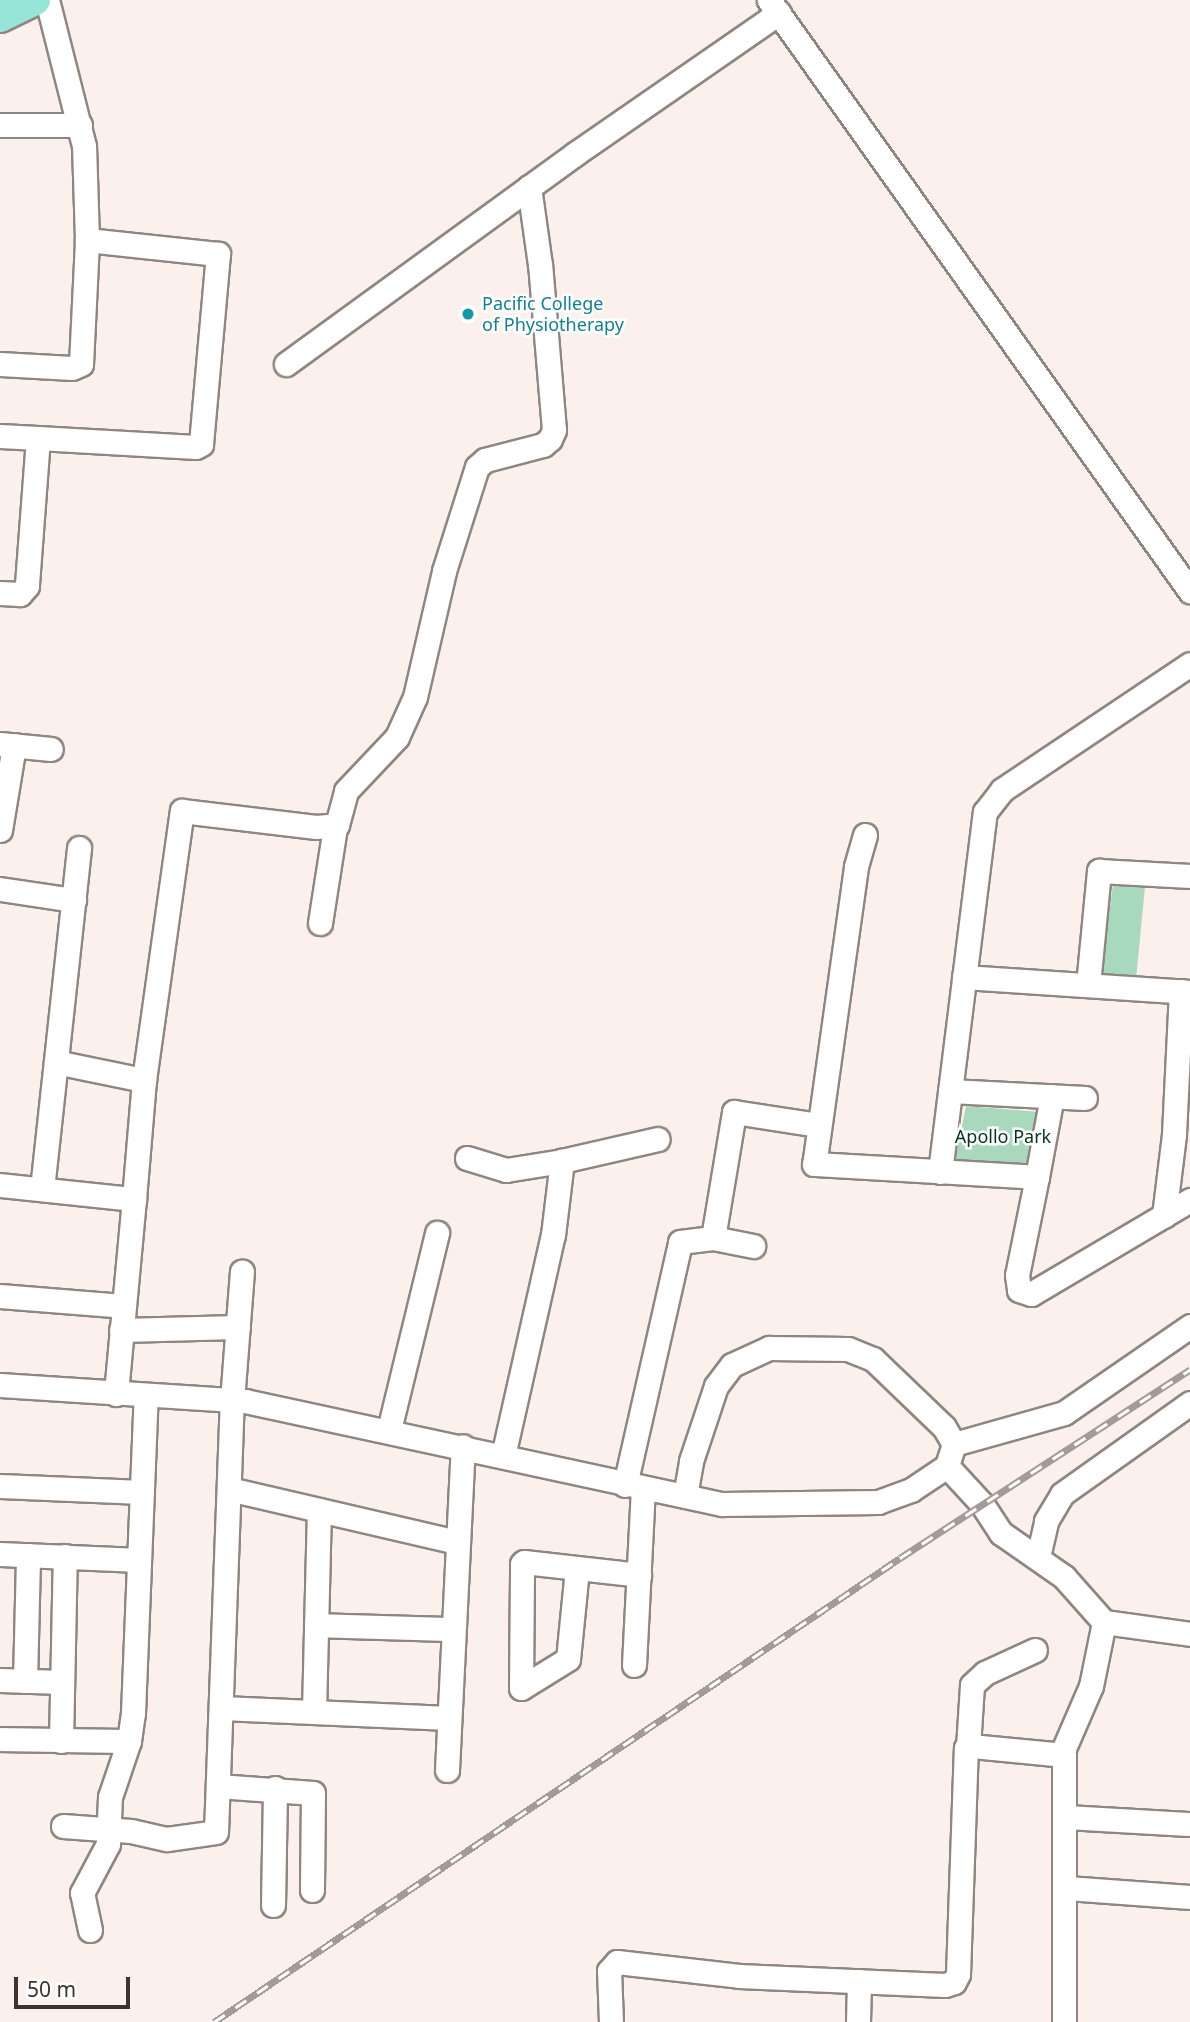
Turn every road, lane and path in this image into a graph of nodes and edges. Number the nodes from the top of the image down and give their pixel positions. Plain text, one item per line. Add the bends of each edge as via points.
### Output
1 (35, 0) edge
2 (47, 0) edge
3 (774, 7) edge
4 (0, 17) edge
5 (0, 125) edge
6 (80, 125) junction
7 (529, 187) junction
8 (87, 240) junction
9 (0, 364) edge
10 (286, 364) dead end
11 (0, 436) edge
12 (38, 438) junction
13 (1190, 591) edge
14 (0, 593) edge
15 (1190, 664) edge
16 (7, 744) edge
17 (51, 750) dead end
18 (335, 827) junction
19 (0, 830) edge
20 (865, 835) dead end
21 (79, 848) dead end
22 (1190, 876) edge
23 (0, 889) edge
24 (74, 900) junction
25 (320, 923) dead end
26 (964, 977) junction
27 (1088, 985) junction
28 (1185, 992) edge
29 (56, 1062) junction
30 (144, 1080) junction
31 (950, 1091) junction
32 (1052, 1096) junction
33 (1085, 1098) dead end
34 (1183, 1105) edge
35 (819, 1125) junction
36 (658, 1139) dead end
37 (467, 1158) dead end
38 (562, 1161) junction
39 (940, 1172) junction
40 (1037, 1177) junction
41 (0, 1185) edge
42 (42, 1189) junction
43 (134, 1199) junction
44 (1190, 1200) edge
45 (1164, 1216) junction
46 (437, 1233) dead end
47 (713, 1238) junction
48 (753, 1246) dead end
49 (243, 1271) dead end
50 (0, 1296) edge
51 (123, 1306) junction
52 (1190, 1326) edge
53 (238, 1327) junction
54 (121, 1330) junction
55 (0, 1385) edge
56 (116, 1394) junction
57 (146, 1396) junction
58 (232, 1401) junction
59 (1190, 1403) edge
60 (389, 1430) junction
61 (463, 1446) junction
62 (951, 1455) junction
63 (503, 1456) junction
64 (0, 1486) edge
65 (634, 1486) junction
66 (229, 1489) junction
67 (142, 1492) junction
68 (685, 1496) junction
69 (319, 1510) junction
70 (457, 1542) junction
71 (0, 1554) edge
72 (28, 1555) junction
73 (65, 1556) junction
74 (1038, 1557) junction
75 (139, 1560) junction
76 (577, 1569) junction
77 (639, 1576) junction
78 (1104, 1622) junction
79 (316, 1625) junction
80 (453, 1629) junction
81 (1190, 1634) edge
82 (1035, 1650) dead end
83 (634, 1665) dead end
84 (0, 1680) edge
85 (25, 1681) junction
86 (62, 1682) junction
87 (222, 1708) junction
88 (314, 1712) junction
89 (449, 1718) junction
90 (0, 1739) edge
91 (61, 1741) junction
92 (129, 1741) junction
93 (968, 1746) junction
94 (1062, 1753) junction
95 (447, 1770) dead end
96 (218, 1786) junction
97 (275, 1788) junction
98 (1066, 1817) junction
99 (1188, 1824) dead end
100 (63, 1826) dead end
101 (111, 1829) junction
102 (1067, 1888) junction
103 (312, 1890) dead end
104 (1190, 1897) edge
105 (273, 1905) dead end
106 (90, 1930) dead end
107 (859, 1981) junction
108 (611, 2022) edge
109 (858, 2022) edge
110 (1064, 2022) edge

1 - 4 main road
2 - 6 street
3 - 7 street
3 - 13 street
5 - 6 street
6 - 8 street
7 - 10 street
7 - 18 street via 554,430 543,445 485,460 477,467 444,571 415,697 397,737 346,791
8 - 9 street via 80,364 72,368
8 - 12 street via 218,254 201,444
11 - 12 street
12 - 14 street via 27,586 20,594
15 - 26 street via 990,801
16 - 17 street
16 - 19 street
18 - 25 street
18 - 30 street via 183,811
20 - 35 street via 856,867
21 - 24 street
22 - 27 street via 1099,870
23 - 24 street
24 - 29 street
26 - 27 street
26 - 31 street
27 - 28 street
28 - 34 street
29 - 30 street
29 - 42 street
30 - 43 street
31 - 32 street
31 - 39 street
32 - 33 street
32 - 40 street
34 - 45 street
35 - 39 street via 817,1166
35 - 47 street via 734,1112
36 - 38 street
37 - 38 street via 506,1170
38 - 63 street via 553,1235
39 - 40 street
40 - 45 street via 1017,1275 1020,1290 1031,1294
41 - 42 street
42 - 43 street
43 - 51 street
44 - 45 street
46 - 60 street
47 - 48 street
47 - 65 street via 680,1242
49 - 53 street
50 - 51 street
51 - 54 street
52 - 62 street via 1064,1413
53 - 54 street
53 - 58 street
54 - 56 street
55 - 56 street
56 - 57 street
57 - 58 street
57 - 67 street
58 - 60 street
58 - 66 street
59 - 74 street via 1062,1494 1046,1521
60 - 61 street
61 - 63 street
61 - 70 street
62 - 68 street via 911,1490 878,1502 722,1504
62 - 68 street via 944,1426 864,1353 769,1348 732,1365 716,1386 691,1461
62 - 74 street via 1001,1533
63 - 65 street
64 - 67 street
65 - 68 street
65 - 77 street
66 - 69 street
66 - 87 street
67 - 75 street
69 - 70 street
69 - 79 street
70 - 80 street
71 - 72 street
72 - 73 street
72 - 85 street
73 - 75 street
73 - 86 street
74 - 78 street via 1064,1577
75 - 92 street
76 - 76 street via 524,1562 520,1567 521,1688 568,1659
76 - 77 street
77 - 83 street
78 - 81 street
78 - 94 street via 1091,1686
79 - 80 street
79 - 88 street
80 - 89 street
82 - 93 street via 985,1673 972,1685
84 - 85 street
85 - 86 street
86 - 91 street
87 - 88 street
87 - 96 street
88 - 89 street
89 - 95 street
90 - 91 street
91 - 92 street
92 - 101 street via 110,1797
93 - 94 street
93 - 107 street via 958,1974 945,1985
94 - 98 street
96 - 97 street
96 - 101 street via 212,1835 167,1839
97 - 103 street via 310,1790 315,1796
97 - 105 street
98 - 99 street
98 - 102 street
100 - 101 street
101 - 106 street via 105,1853 82,1893
102 - 104 street
102 - 110 street
107 - 108 street via 739,1976 617,1962 609,1971
107 - 109 street

